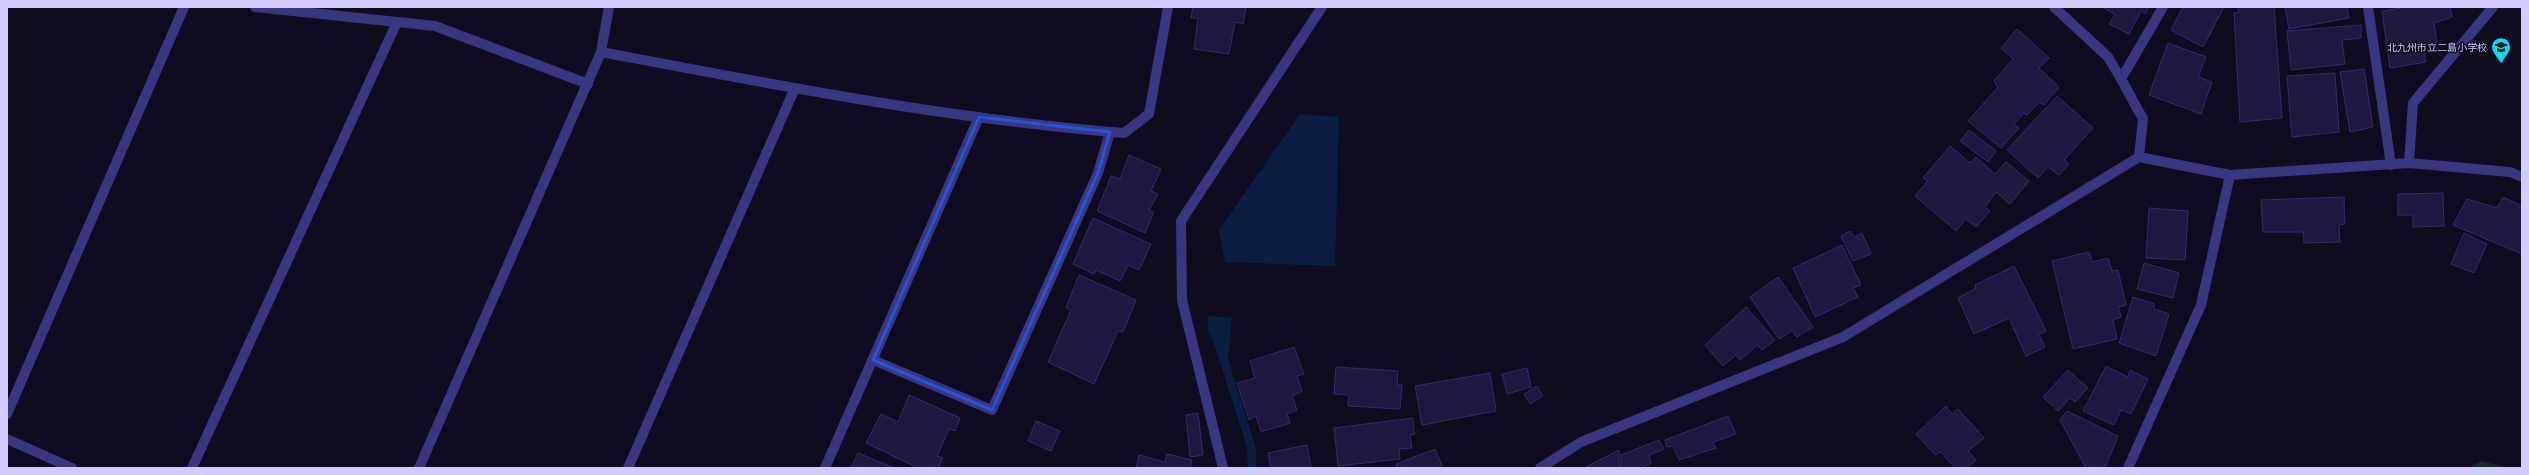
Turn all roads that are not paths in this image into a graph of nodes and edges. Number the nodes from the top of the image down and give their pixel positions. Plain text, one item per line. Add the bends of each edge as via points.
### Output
1 (184, 7) edge
2 (255, 7) edge
3 (609, 7) edge
4 (1168, 7) edge
5 (1322, 7) edge
6 (2054, 7) edge
7 (2163, 7) edge
8 (2368, 7) edge
9 (2491, 8) edge
10 (397, 22) junction
11 (602, 52) junction
12 (2121, 80) junction
13 (588, 84) junction
14 (795, 88) junction
15 (979, 117) junction
16 (1110, 132) junction
17 (2139, 157) junction
18 (2409, 163) junction
19 (2391, 165) junction
20 (2230, 175) junction
21 (2522, 177) edge
22 (873, 360) junction
23 (7, 414) edge
24 (7, 439) edge
25 (72, 468) edge
26 (192, 468) edge
27 (419, 468) edge
28 (628, 468) edge
29 (825, 468) edge
30 (1223, 468) edge
31 (1540, 468) edge
32 (2128, 468) edge

1 - 23 street
2 - 10 street
3 - 11 street
4 - 16 street via 1149,114 1124,133
5 - 30 street via 1181,221 1182,300
6 - 12 street via 2108,57
7 - 12 street
8 - 19 street
9 - 18 street via 2413,103
10 - 13 street via 435,26
10 - 26 street
11 - 13 street
11 - 14 street
12 - 17 street via 2143,119
13 - 27 street
14 - 15 street
14 - 28 street
15 - 16 street
15 - 22 street
16 - 22 street via 1098,173 992,410
17 - 20 street
17 - 31 street via 1843,337 1581,442
18 - 19 street
18 - 21 street via 2510,172
19 - 20 street
20 - 32 street via 2201,305
22 - 29 street
24 - 25 street

